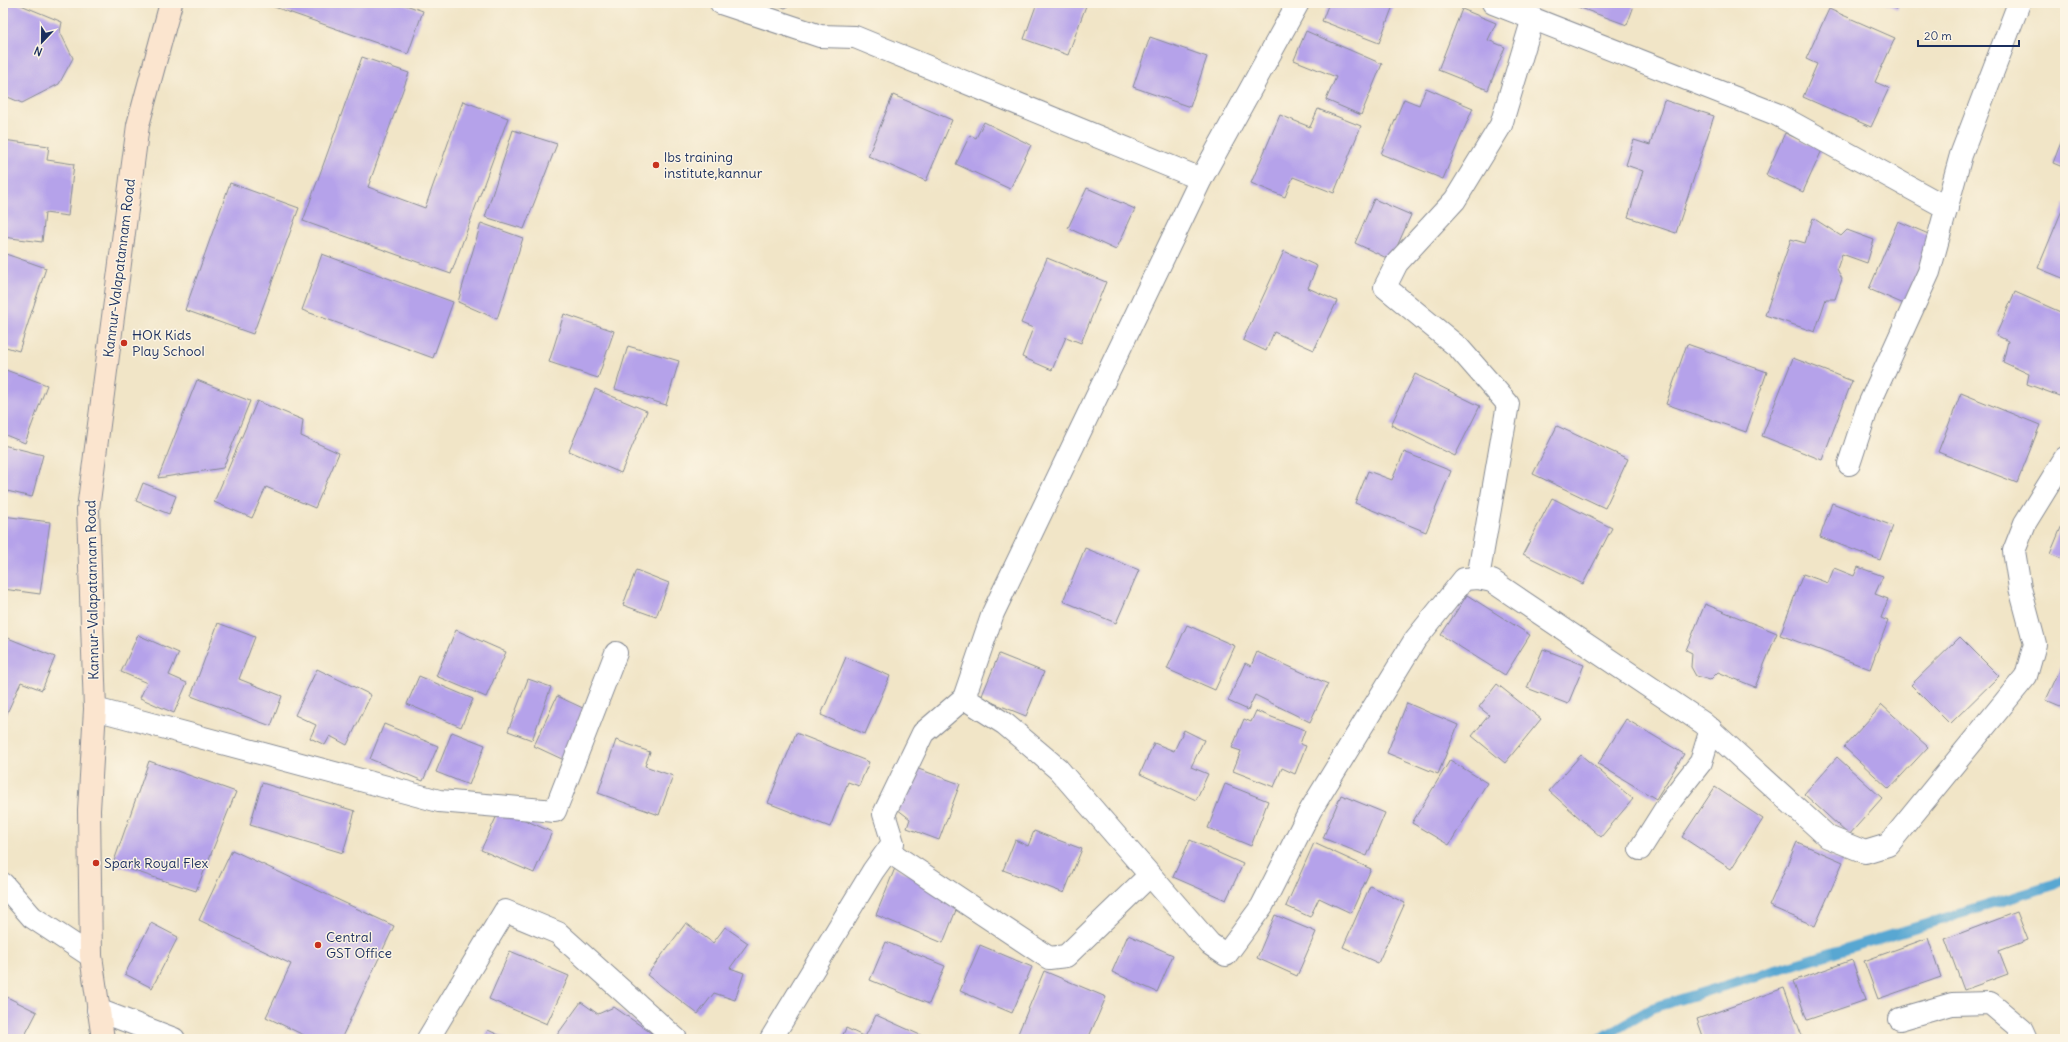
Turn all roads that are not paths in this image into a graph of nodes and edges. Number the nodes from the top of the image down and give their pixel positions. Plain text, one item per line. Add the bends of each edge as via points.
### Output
1 (171, 3) edge
2 (721, 3) edge
3 (1298, 3) edge
4 (1493, 3) edge
5 (2019, 3) edge
6 (1533, 18) junction
7 (1201, 179) junction
8 (1946, 208) junction
9 (2065, 458) edge
10 (1849, 464) dead end
11 (1478, 578) junction
12 (616, 653) dead end
13 (964, 698) junction
14 (95, 709) junction
15 (1711, 729) junction
16 (1640, 849) dead end
17 (888, 851) junction
18 (1149, 876) junction
19 (3, 884) edge
20 (91, 956) junction
21 (98, 1010) junction
22 (1900, 1019) dead end
23 (103, 1039) edge
24 (174, 1039) edge
25 (428, 1039) edge
26 (676, 1039) edge
27 (770, 1039) edge
28 (2026, 1039) edge

1 - 14 main road, Kannur-Valapatannam Road via 138,125 88,509
2 - 7 street via 820,36 855,37
3 - 7 street
4 - 6 street
5 - 8 street via 1961,155
6 - 8 street via 1776,114
6 - 11 street via 1501,124 1455,200 1397,263 1385,287 1459,348 1508,404
7 - 13 street via 993,613
8 - 10 street via 1929,272 1867,408
9 - 15 street via 2025,523 2014,551 2020,588 2035,644 2026,676 1888,845 1865,852 1828,837
11 - 15 street via 1492,581
11 - 18 street via 1464,579 1415,640 1310,811 1262,906 1226,955 1210,944
12 - 14 street via 555,811 439,801
13 - 17 street via 924,733 884,814 893,843
13 - 18 street via 1005,724 1058,769
14 - 20 main road, Kannur-Valapatannam Road via 89,810
15 - 16 street via 1701,762 1671,800
17 - 18 street via 1049,958 1066,956
17 - 27 street via 873,871
19 - 20 street via 32,916
20 - 21 main road, Kannur-Valapatannam Road
21 - 23 main road, Kannur-Valapatannam Road
21 - 24 street
22 - 28 street via 1952,1004 1990,1003 2022,1030
25 - 26 street via 505,911 558,932

